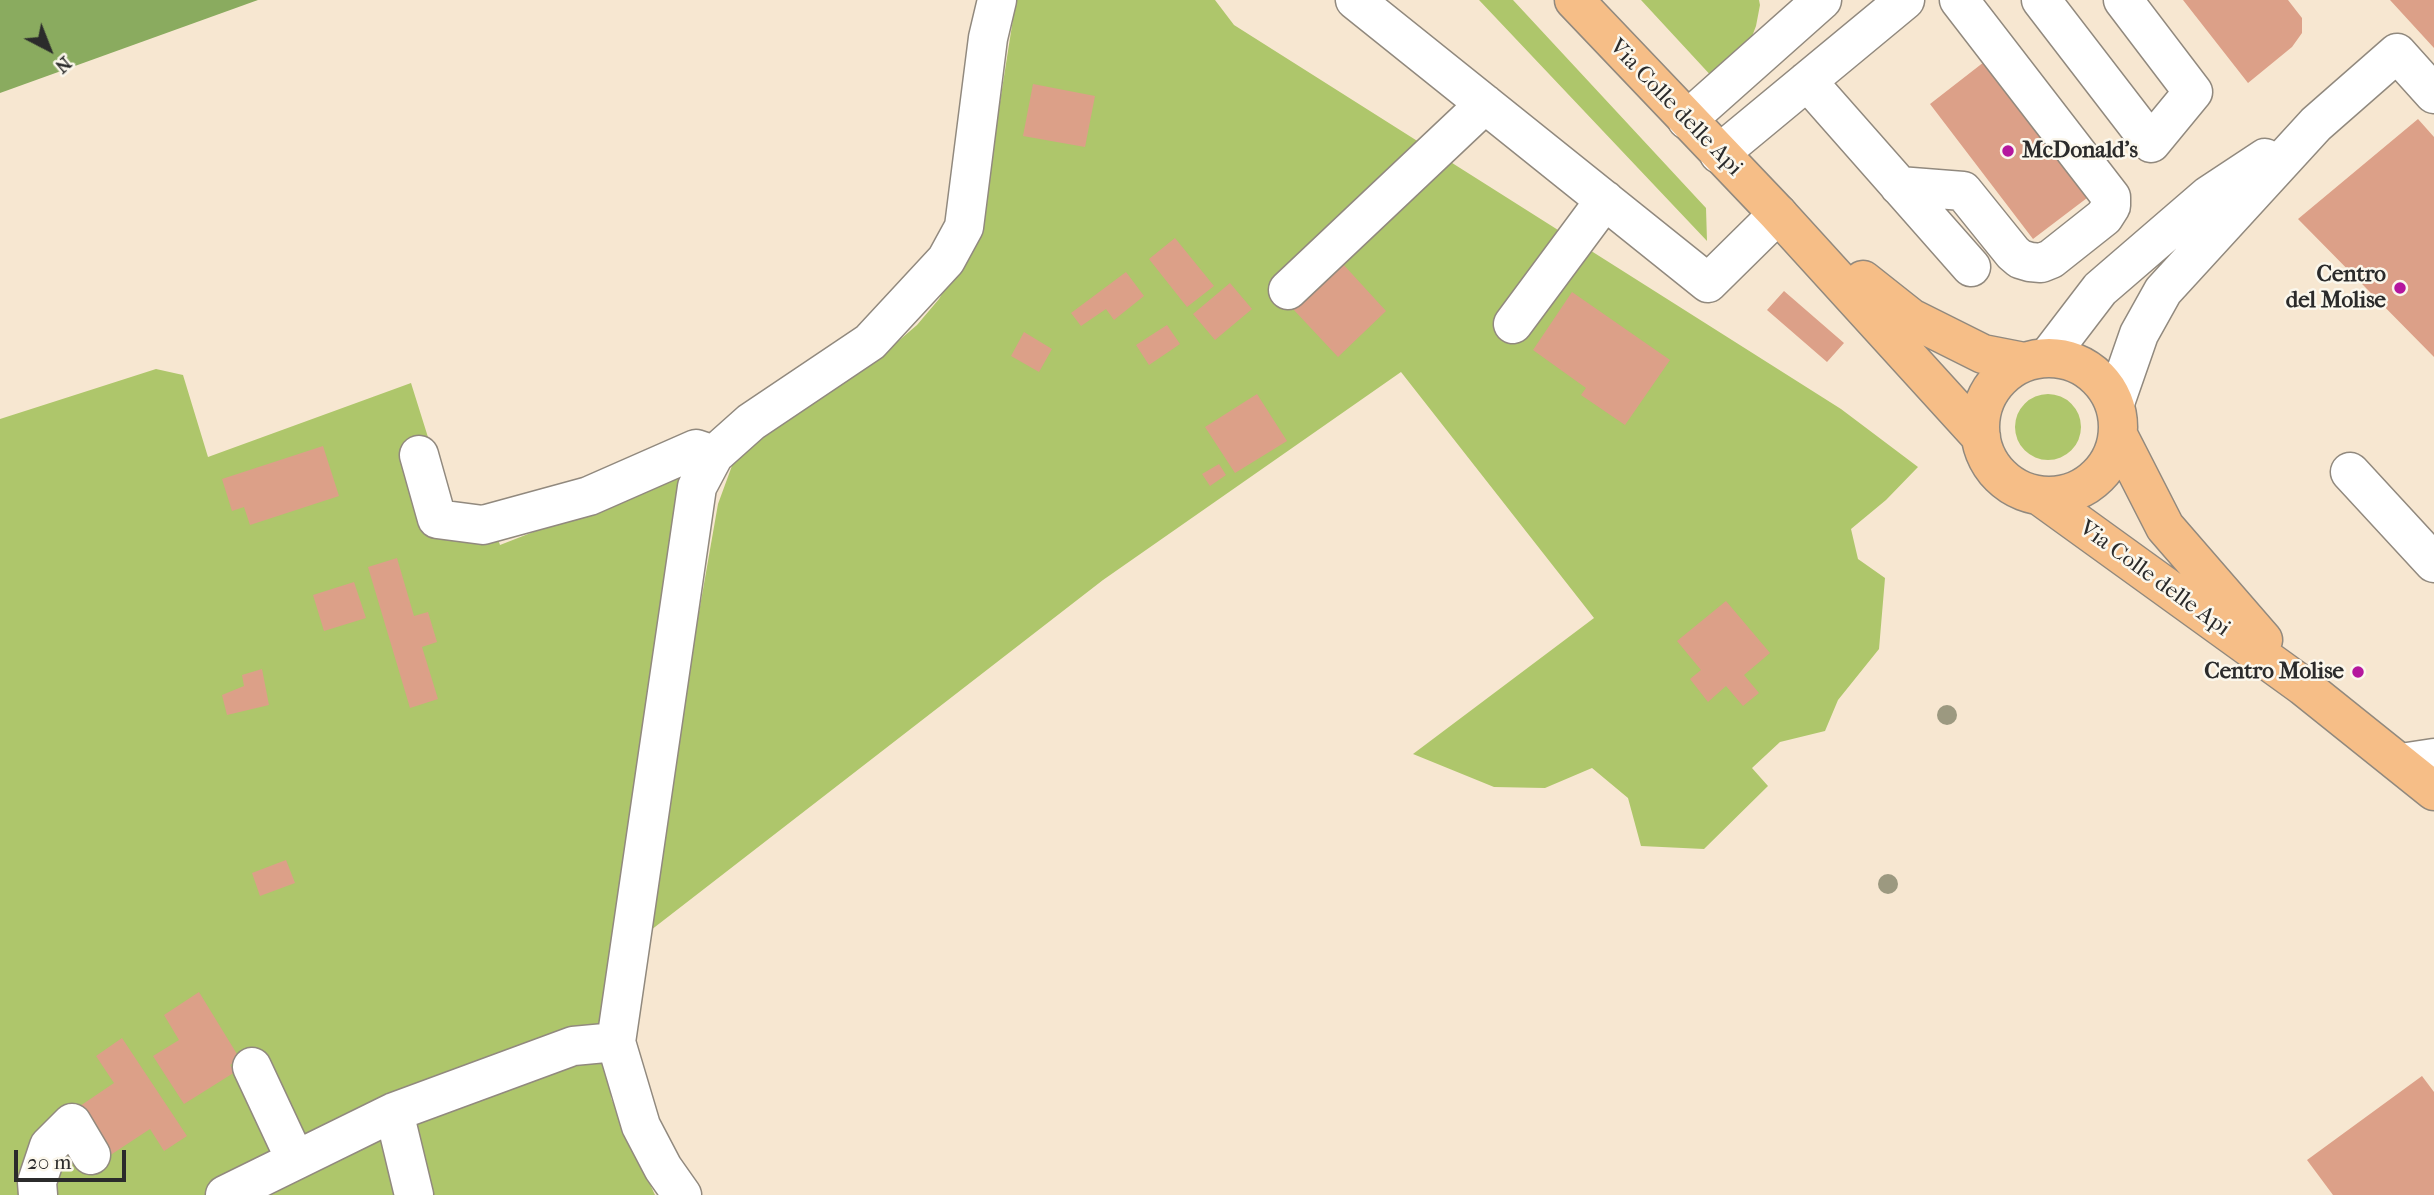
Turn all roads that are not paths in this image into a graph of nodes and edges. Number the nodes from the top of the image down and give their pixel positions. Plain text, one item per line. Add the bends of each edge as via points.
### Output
1 (997, 0) edge
2 (1355, 0) edge
3 (1574, 0) edge
4 (1822, 0) edge
5 (1905, 0) edge
6 (1959, 0) edge
7 (2040, 0) edge
8 (2123, 0) edge
9 (1807, 80) junction
10 (2434, 94) edge
11 (1485, 104) junction
12 (1687, 120) junction
13 (2316, 124) junction
14 (1719, 153) junction
15 (1899, 186) junction
16 (1605, 200) junction
17 (1778, 215) junction
18 (1971, 267) dead end
19 (1288, 289) dead end
20 (1513, 324) dead end
21 (2036, 360) junction
22 (2116, 419) junction
23 (1980, 437) junction
24 (419, 455) dead end
25 (714, 455) junction
26 (2350, 472) dead end
27 (2040, 496) junction
28 (2434, 563) edge
29 (2303, 686) junction
30 (2418, 760) edge
31 (2434, 791) edge
32 (616, 1042) junction
33 (252, 1067) dead end
34 (394, 1112) junction
35 (91, 1155) dead end
36 (295, 1160) junction
37 (38, 1195) edge
38 (225, 1195) edge
39 (414, 1195) edge
40 (682, 1195) edge

1 - 25 street via 964,228 946,260 870,342 751,422
2 - 11 street
3 - 12 main road, Via Colle delle Api
4 - 12 street
5 - 9 street
6 - 15 street via 2110,197 2111,206 2104,217 2051,259 2030,262 2013,253 1963,191
7 - 8 street via 2151,143 2193,92
9 - 14 street
9 - 15 street
10 - 13 street via 2397,53
11 - 16 street
11 - 19 street
12 - 14 main road, Via Colle delle Api
13 - 21 street via 2209,195 2100,289
13 - 22 street via 2163,291 2139,334
14 - 17 main road, Via Colle delle Api
15 - 18 street
16 - 17 street via 1708,282
16 - 20 street
17 - 21 main road, Via Colle delle Api via 1912,317 1983,354
17 - 23 main road, Via Colle delle Api
21 - 22 main road via 2076,362 2100,379
21 - 23 main road via 1999,380 1983,406
22 - 27 main road via 2110,461 2092,481 2067,494
22 - 29 main road, Via Colle delle Api via 2165,527
23 - 27 main road via 2000,476 2018,489
24 - 25 street via 437,519 483,525 589,496 696,449
25 - 32 street via 697,487
26 - 28 street
27 - 29 main road, Via Colle delle Api
29 - 30 main road, Via Colle delle Api
30 - 31 main road, Via Colle delle Api
32 - 34 street via 573,1046
32 - 40 street via 641,1126
33 - 36 street
34 - 36 street
34 - 39 street
35 - 37 street via 72,1123 49,1146 37,1182
36 - 38 street

